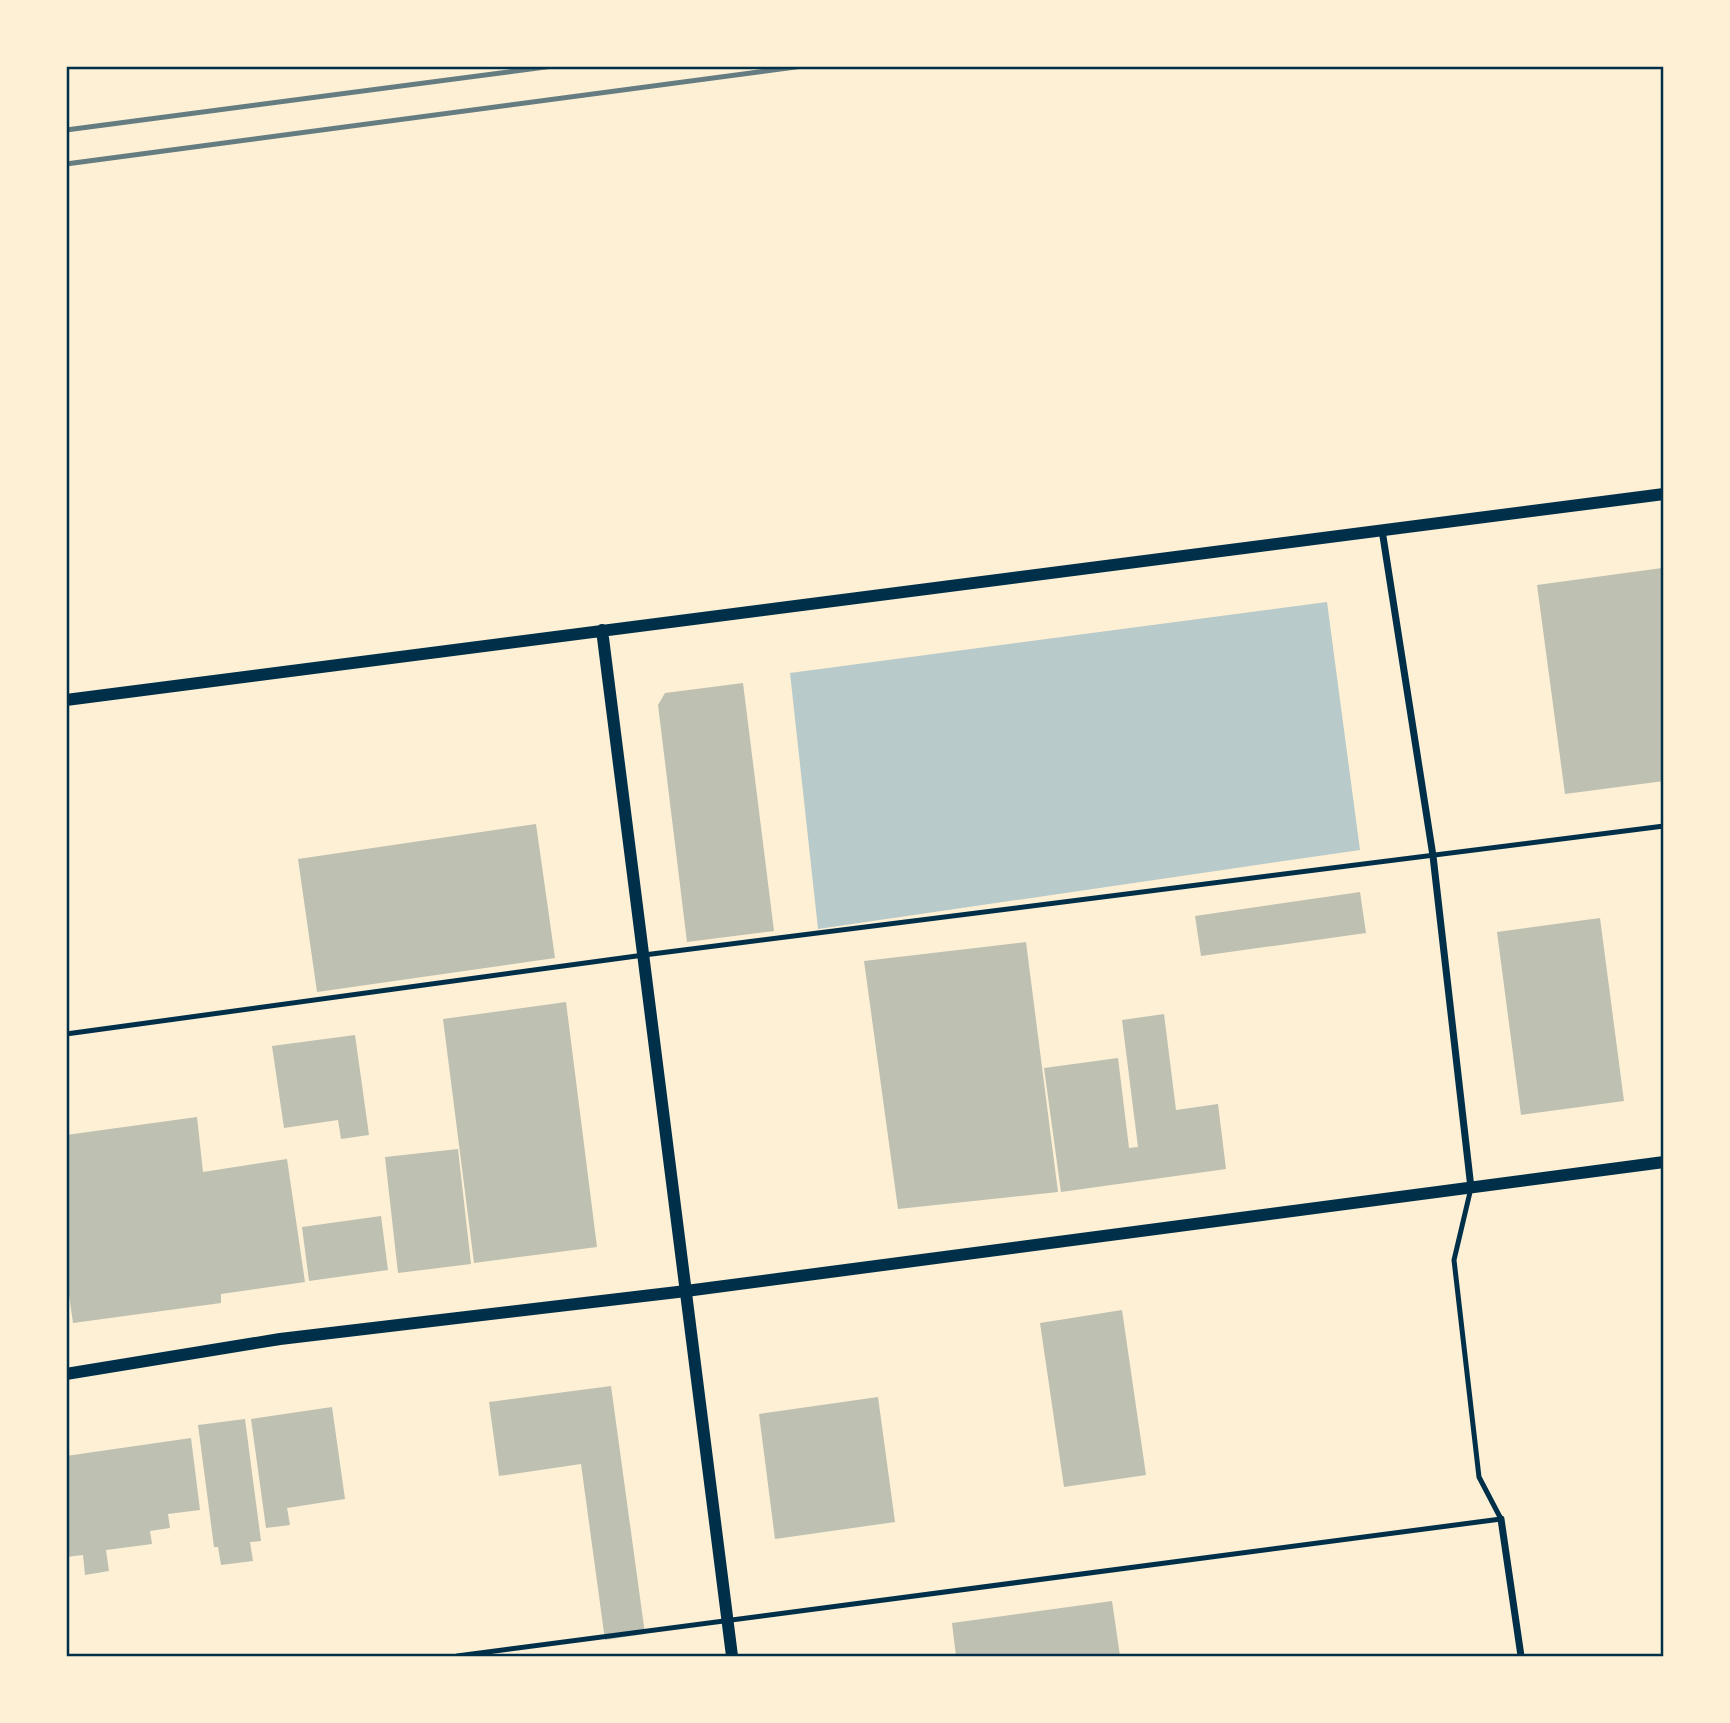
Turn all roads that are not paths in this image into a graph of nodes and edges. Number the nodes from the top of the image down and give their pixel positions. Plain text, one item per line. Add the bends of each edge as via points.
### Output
1 (1664, 494) edge
2 (1382, 529) junction
3 (602, 630) junction
4 (66, 700) edge
5 (1664, 826) edge
6 (1433, 856) junction
7 (643, 955) junction
8 (66, 1034) edge
9 (1664, 1162) edge
10 (1471, 1188) junction
11 (686, 1291) junction
12 (66, 1374) edge
13 (1502, 1519) junction
14 (728, 1622) junction
15 (457, 1657) edge
16 (733, 1657) edge
17 (1521, 1657) edge

1 - 2 street
2 - 3 street
2 - 6 street
3 - 4 street
3 - 7 street
5 - 6 lane
6 - 7 lane
6 - 10 street
7 - 8 lane
7 - 11 street
9 - 10 street
10 - 11 street
10 - 13 lane via 1454,1260 1479,1477
11 - 12 street via 280,1339
11 - 14 street
13 - 14 lane
13 - 17 street
14 - 15 lane
14 - 16 street

